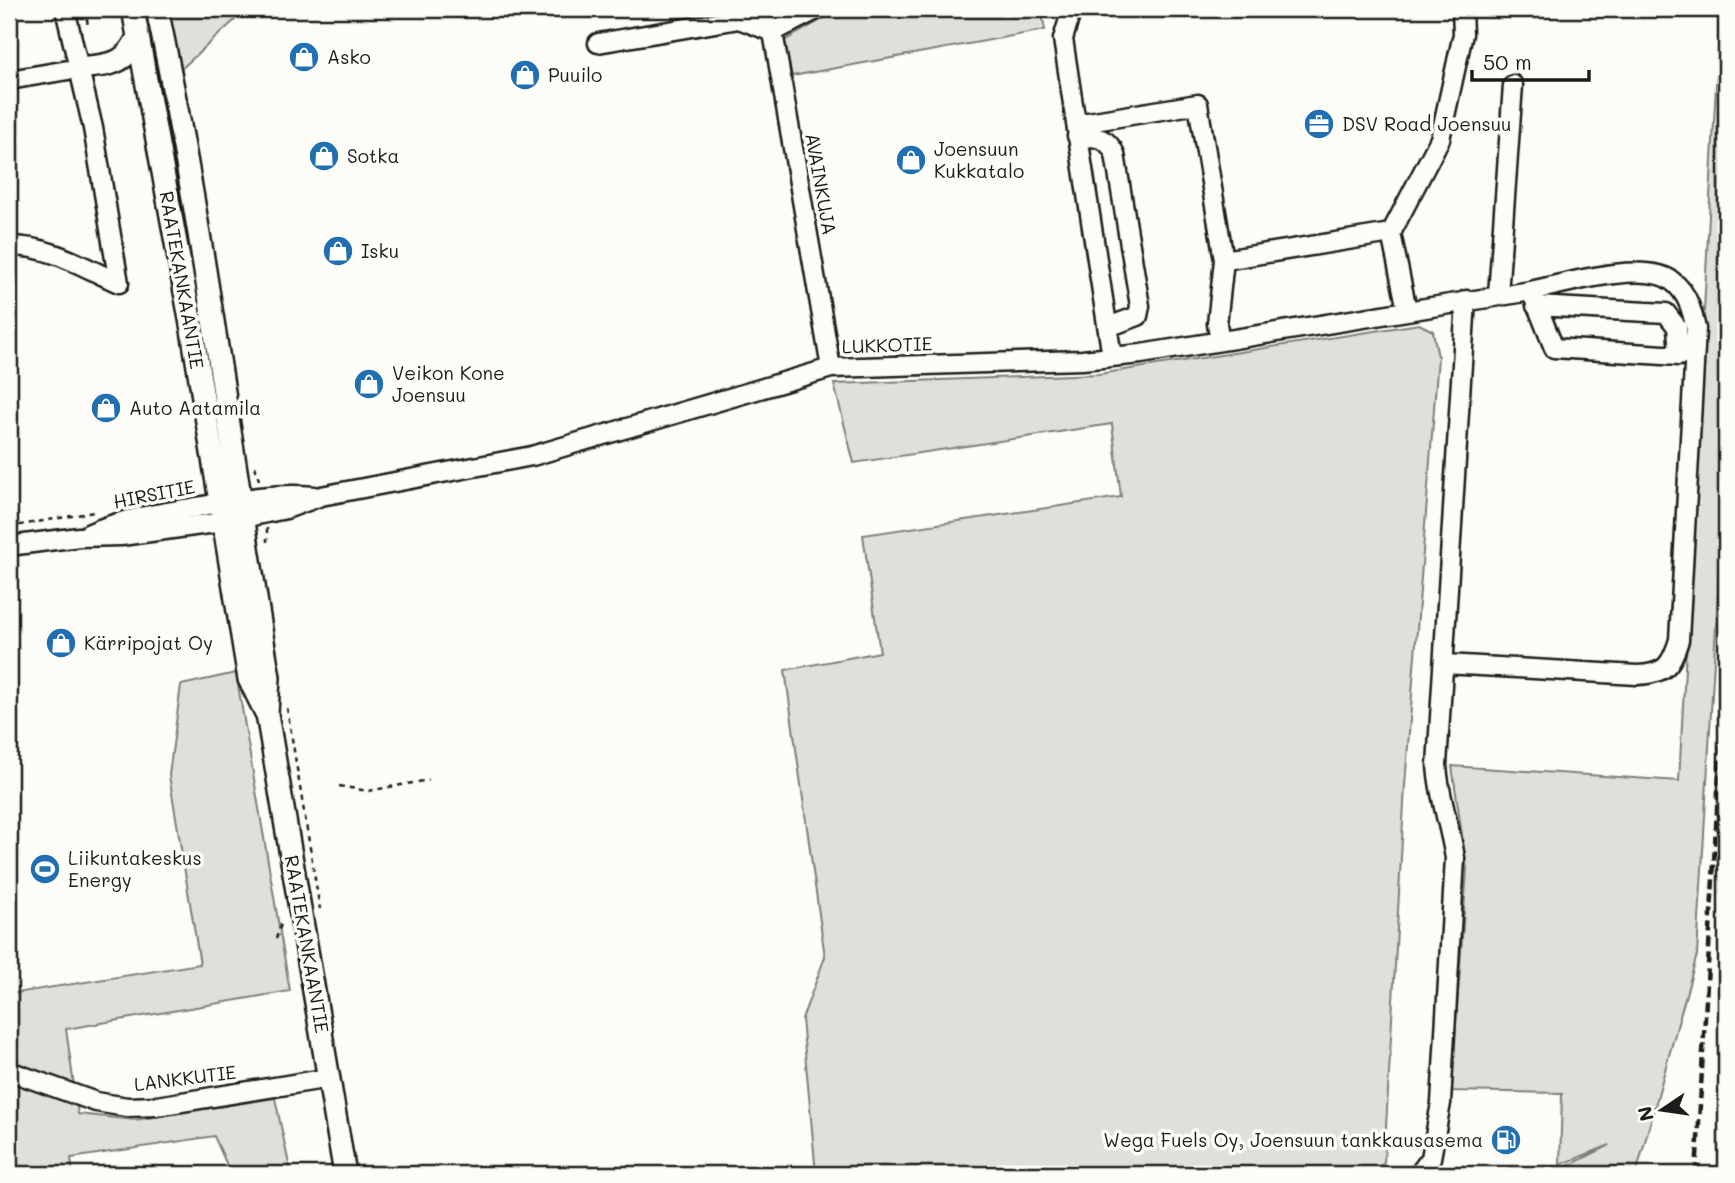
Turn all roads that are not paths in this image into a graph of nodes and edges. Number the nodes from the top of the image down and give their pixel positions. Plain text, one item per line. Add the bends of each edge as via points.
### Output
1 (65, 9) edge
2 (133, 9) edge
3 (157, 9) edge
4 (764, 9) edge
5 (818, 9) edge
6 (1072, 9) edge
7 (1462, 9) edge
8 (773, 32) junction
9 (138, 37) junction
10 (598, 43) dead end
11 (80, 68) junction
12 (9, 80) edge
13 (1513, 85) dead end
14 (1077, 130) junction
15 (1391, 233) junction
16 (9, 246) edge
17 (1224, 260) junction
18 (1498, 295) junction
19 (1534, 298) junction
20 (1466, 300) junction
21 (1407, 310) junction
22 (1108, 327) junction
23 (1220, 341) junction
24 (1112, 357) junction
25 (831, 369) junction
26 (263, 504) joint
27 (231, 510) junction
28 (9, 546) edge
29 (1445, 663) junction
30 (9, 1071) edge
31 (330, 1079) junction
32 (345, 1174) edge
33 (1419, 1174) edge

1 - 11 street
2 - 9 main road, RAATEKANKAANTIE
3 - 27 main road, RAATEKANKAANTIE via 172,78
4 - 8 street, AVAINKUJA
5 - 8 street
6 - 14 street via 1063,39
7 - 15 street via 1463,34 1440,139
8 - 10 street via 739,19
8 - 25 street, AVAINKUJA
9 - 11 main road via 130,54 115,63
9 - 27 main road, RAATEKANKAANTIE via 212,455
11 - 12 street
11 - 16 street via 119,283 40,247
13 - 18 street
14 - 17 street via 1198,104
14 - 22 street
14 - 22 street via 1100,137 1115,155 1140,306 1138,316
15 - 17 street
15 - 21 street
17 - 23 street via 1217,324
18 - 19 street, LUKKOTIE
18 - 20 street, LUKKOTIE
19 - 19 street via 1666,313 1677,327 1679,356 1553,348
19 - 29 street via 1579,281 1645,274 1671,280 1690,302 1696,329 1679,640 1672,661 1655,674
20 - 21 street, LUKKOTIE
20 - 29 street
21 - 23 street, LUKKOTIE
22 - 24 street
23 - 24 street, LUKKOTIE
24 - 25 street, LUKKOTIE
25 - 26 street, LUKKOTIE via 532,456 321,496 283,493
26 - 27 street, HIRSITIE
27 - 28 street, HIRSITIE via 118,520 79,537
27 - 31 main road, RAATEKANKAANTIE via 249,680 267,715
29 - 33 street via 1437,765 1455,858 1441,1103 1431,1158
30 - 31 street, LANKKUTIE via 96,1102 127,1107
31 - 32 main road, RAATEKANKAANTIE

